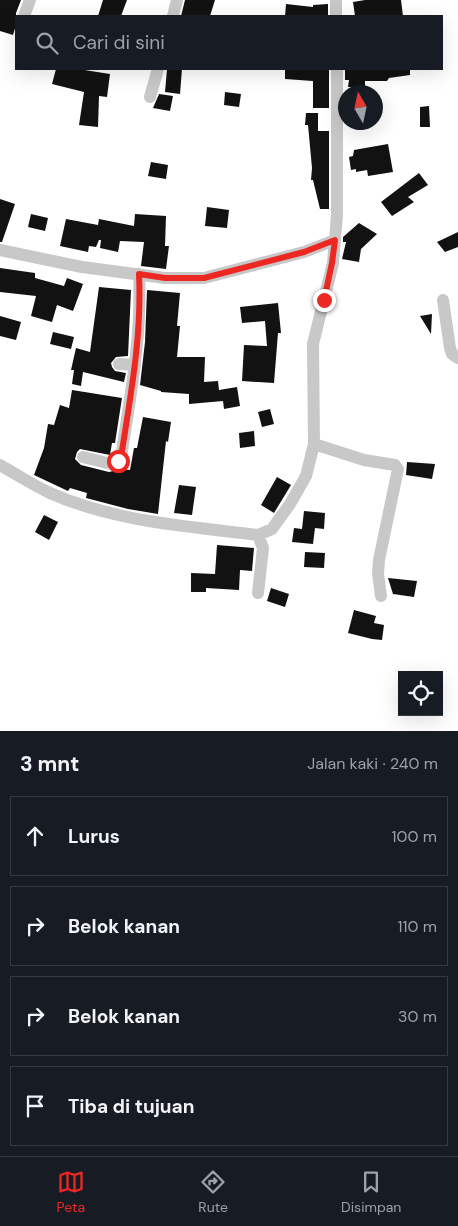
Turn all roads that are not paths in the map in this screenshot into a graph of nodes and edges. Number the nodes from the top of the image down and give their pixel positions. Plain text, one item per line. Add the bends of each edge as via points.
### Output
1 (30, 0) edge
2 (177, 0) edge
3 (336, 0) edge
4 (24, 15) edge
5 (173, 15) edge
6 (336, 15) edge
7 (158, 70) edge
8 (337, 70) edge
9 (150, 97) dead end
10 (335, 240) junction
11 (0, 250) edge
12 (139, 274) junction
13 (443, 300) dead end
14 (458, 358) edge
15 (119, 364) dead end
16 (134, 364) junction
17 (314, 444) junction
18 (83, 457) dead end
19 (0, 465) edge
20 (258, 535) junction
21 (258, 593) dead end
22 (381, 596) dead end

1 - 4 street
2 - 5 street
3 - 6 street
7 - 9 street
8 - 10 street
10 - 12 street via 304,252 204,278
10 - 17 street via 313,344
11 - 12 street via 82,267
12 - 16 street
13 - 14 street via 450,348
15 - 16 street
16 - 18 street via 120,458 110,464
17 - 20 street via 306,476 290,504 272,529
17 - 22 street via 364,460 395,465 398,469 378,574
19 - 20 street via 48,493 77,504 148,522
20 - 21 street via 262,548

